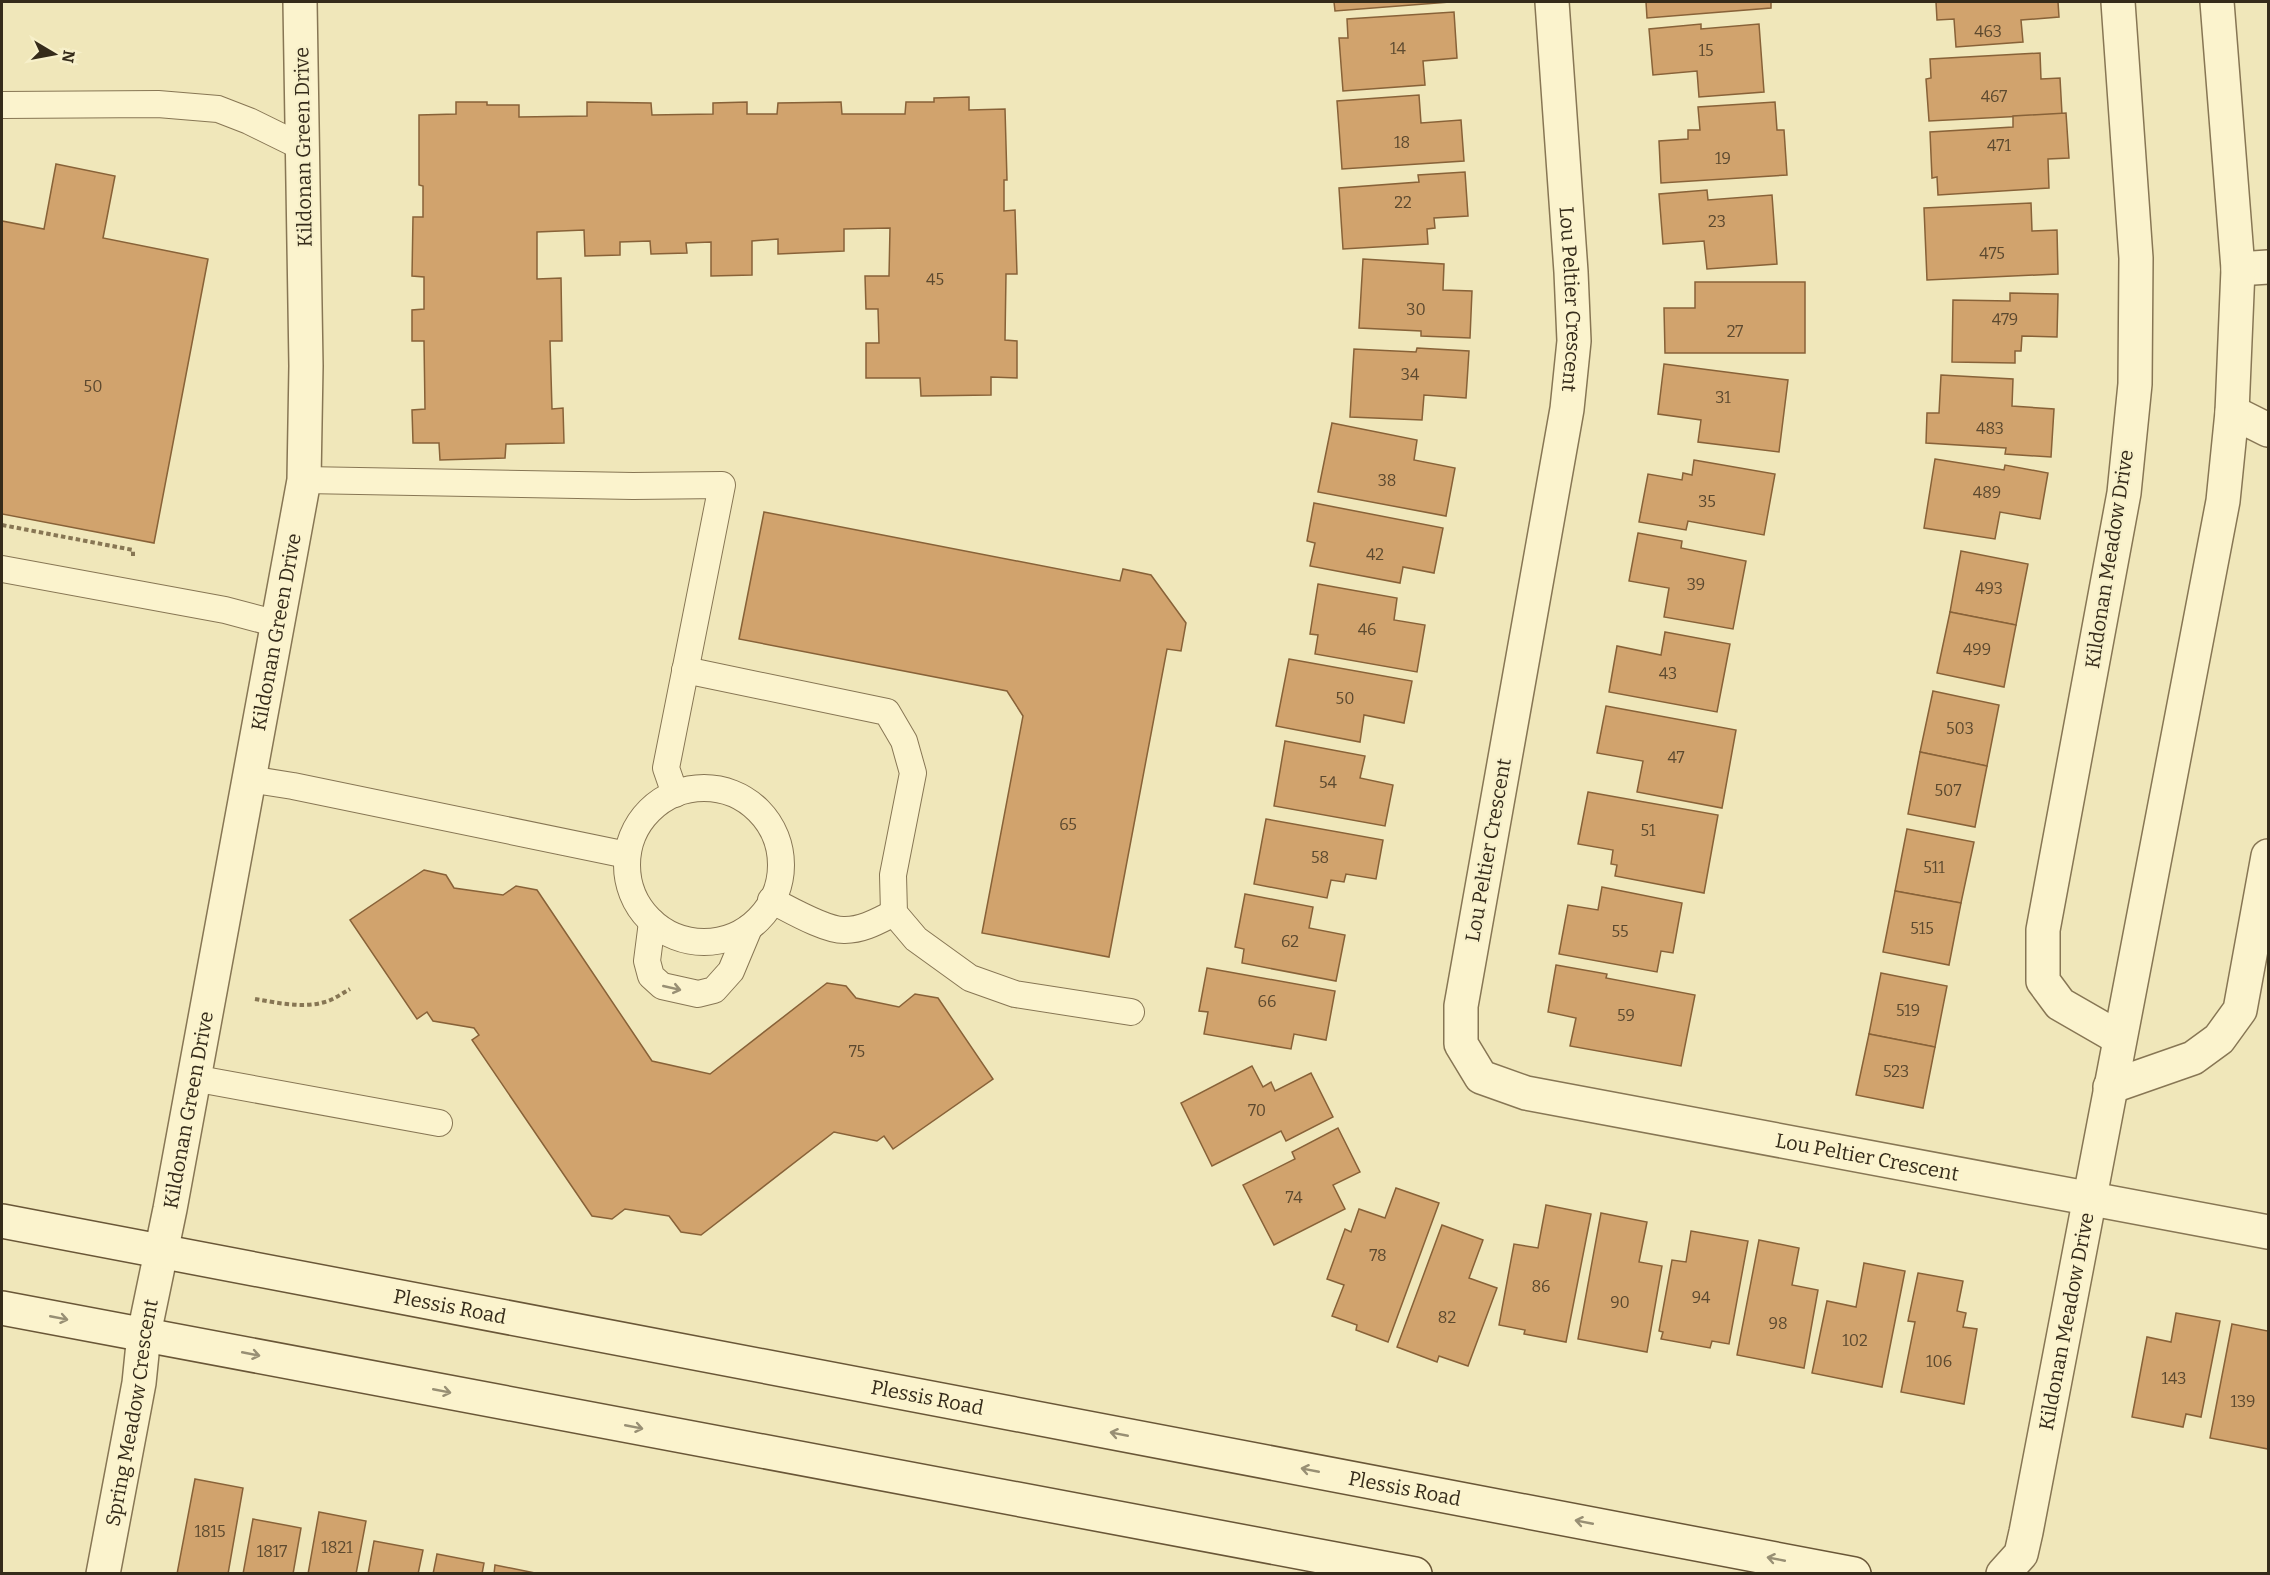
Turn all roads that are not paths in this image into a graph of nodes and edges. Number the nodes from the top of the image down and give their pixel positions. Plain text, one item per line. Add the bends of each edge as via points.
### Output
1 (300, 2) edge
2 (1552, 2) edge
3 (2118, 2) edge
4 (2217, 2) edge
5 (2, 105) edge
6 (304, 148) junction
7 (2253, 268) edge
8 (2232, 412) junction
9 (2268, 430) edge
10 (304, 480) junction
11 (2, 569) edge
12 (278, 624) junction
13 (685, 670) junction
14 (249, 779) junction
15 (675, 794) junction
16 (627, 855) junction
17 (2268, 856) edge
18 (771, 900) junction
19 (894, 913) junction
20 (652, 922) junction
21 (749, 928) junction
22 (1131, 1012) dead end
23 (2119, 1038) junction
24 (193, 1078) junction
25 (2110, 1087) junction
26 (440, 1123) dead end
27 (2091, 1198) junction
28 (2, 1221) edge
29 (2268, 1232) edge
30 (161, 1252) junction
31 (2, 1308) edge
32 (144, 1334) junction
33 (2018, 1567) edge
34 (103, 1574) edge
35 (1415, 1574) edge
36 (1854, 1574) edge

1 - 6 street, Kildonan Green Drive
2 - 27 street, Lou Peltier Crescent via 1574,341 1567,409 1461,1006 1461,1044 1481,1077 1526,1093
3 - 23 street, Kildonan Meadow Drive via 2136,258 2135,384 2124,493 2043,930 2043,981 2060,1004
4 - 7 street, Kildonan Meadow Drive
5 - 6 lane via 158,104 218,109
6 - 10 street, Kildonan Green Drive
7 - 8 street, Kildonan Meadow Drive
8 - 9 street
8 - 23 street, Kildonan Meadow Drive via 2223,501
10 - 12 street, Kildonan Green Drive
10 - 13 lane via 722,485
11 - 12 lane
12 - 14 street, Kildonan Green Drive
13 - 15 lane via 666,768
13 - 19 lane via 886,712 904,741 913,772 893,875
14 - 16 lane
14 - 24 street, Kildonan Green Drive
15 - 16 lane via 649,810 634,831
15 - 18 lane via 692,788 717,788 740,796 760,811 775,833 781,858 778,885
16 - 20 lane via 628,879 636,903
17 - 25 street via 2240,1010 2219,1039 2193,1058
18 - 19 lane via 817,923 844,931 870,925
18 - 21 lane
19 - 22 lane via 916,939 970,978 1015,994
20 - 21 lane via 674,936 699,942 725,939
20 -> 21 lane via 647,961 651,976 662,986 698,994 714,990 731,972
23 - 25 street, Kildonan Meadow Drive
24 - 26 lane
24 - 30 street, Kildonan Green Drive
25 - 27 street, Kildonan Meadow Drive
27 - 29 street, Lou Peltier Crescent
27 - 33 street, Kildonan Meadow Drive
28 - 30 street, Plessis Road
30 - 32 street, Spring Meadow Crescent
36 -> 30 street, Plessis Road
31 -> 32 street
32 - 34 street, Spring Meadow Crescent via 139,1383
32 -> 35 street

